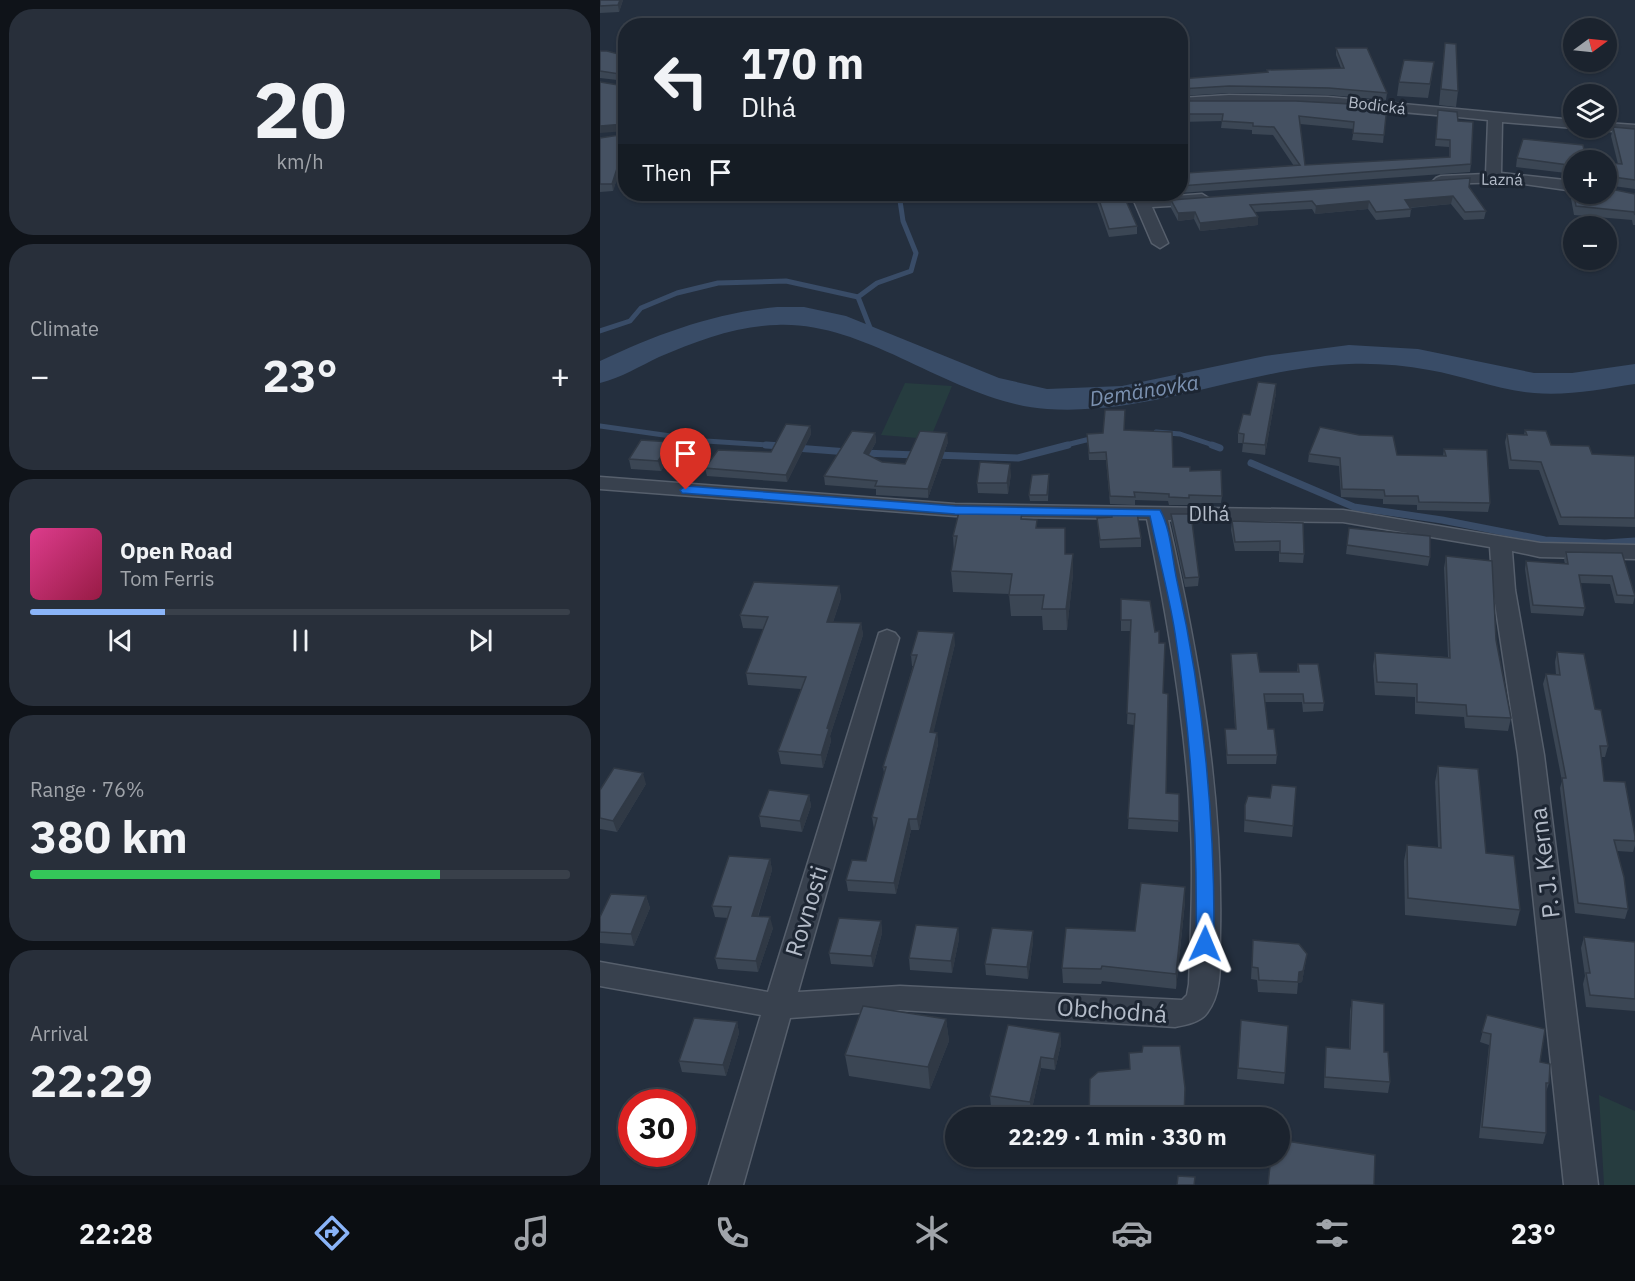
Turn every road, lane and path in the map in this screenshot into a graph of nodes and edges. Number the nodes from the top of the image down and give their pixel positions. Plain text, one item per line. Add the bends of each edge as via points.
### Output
1 (1188, 101) edge
2 (1495, 118) junction
3 (1563, 123) edge
4 (1617, 128) edge
5 (1635, 129) edge
6 (1493, 177) junction
7 (1426, 182) edge
8 (1563, 184) edge
9 (1188, 198) edge
10 (1214, 198) edge
11 (1142, 201) edge
12 (1160, 243) dead end
13 (600, 483) edge
14 (1155, 513) junction
15 (1500, 543) junction
16 (1635, 552) edge
17 (887, 638) dead end
18 (600, 974) edge
19 (777, 1006) junction
20 (726, 1185) edge
21 (1581, 1185) edge

1 - 2 street, Bodická via 1246,97 1324,99
2 - 3 street, Bodická
2 - 6 street
4 - 5 street
6 - 7 street, Lazná
6 - 8 street, Lazná
9 - 10 street
11 - 12 street
13 - 14 street, Dlhá via 943,509
14 - 15 street, Dlhá via 1343,516
14 - 19 street, Obchodná via 1185,652 1202,794 1206,857 1204,984 1199,1003 1186,1014 900,998
15 - 16 street, Dlhá via 1557,551
15 - 21 street, P. J. Kerna via 1531,755
17 - 19 street, Rovnosti
18 - 19 street, Obchodná
19 - 20 street, Rovnosti

